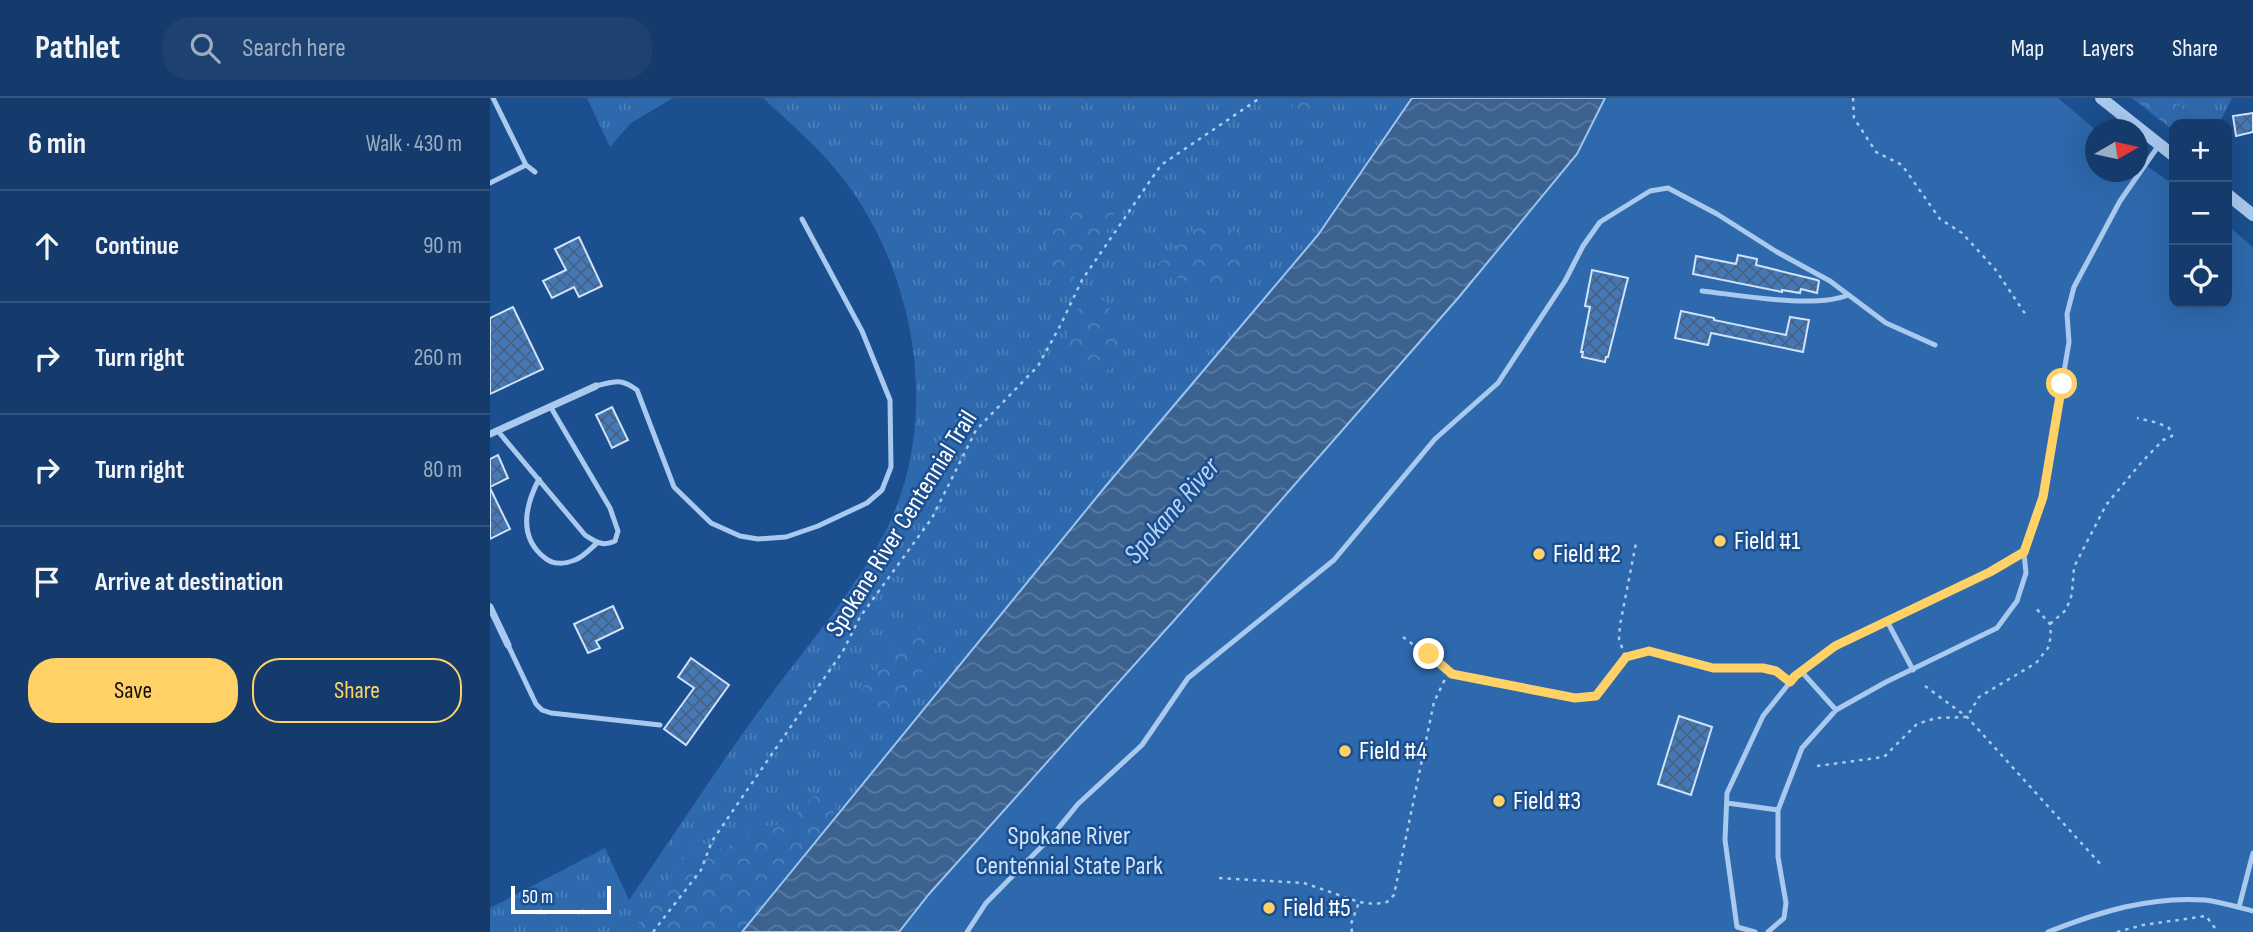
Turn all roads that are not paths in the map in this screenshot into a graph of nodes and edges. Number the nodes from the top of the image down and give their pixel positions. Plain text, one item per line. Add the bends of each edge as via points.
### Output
1 (493, 98) edge
2 (2101, 98) edge
3 (2159, 145) junction
4 (2169, 152) edge
5 (526, 165) junction
6 (535, 172) dead end
7 (490, 183) edge
8 (2232, 198) edge
9 (2253, 215) edge
10 (803, 219) dead end
11 (1702, 290) dead end
12 (1848, 295) junction
13 (1935, 345) dead end
14 (596, 386) joint
15 (550, 406) junction
16 (494, 432) edge
17 (538, 479) junction
18 (597, 543) junction
19 (2024, 552) junction
20 (490, 607) edge
21 (1886, 621) junction
22 (508, 645) joint
23 (1913, 670) junction
24 (1801, 671) junction
25 (1836, 710) junction
26 (660, 725) dead end
27 (1727, 803) junction
28 (1778, 810) junction
29 (2253, 853) edge
30 (2239, 907) junction
31 (2253, 911) edge
32 (967, 932) edge
33 (1755, 932) edge
34 (1768, 932) edge
35 (2048, 932) edge

1 - 5 lane
2 - 3 street
3 - 4 street
3 - 19 lane via 2120,201 2074,287 2043,497
5 - 6 lane
5 - 7 lane
8 - 9 street
10 - 14 lane via 862,331 890,400 891,467 882,490 867,503 786,537 740,536 711,523 674,487 637,390 626,382
11 - 12 lane via 1794,301
12 - 13 lane via 1886,323
12 - 32 lane via 1668,188 1650,191 1600,222 1499,383 1435,439 1334,559 1188,678 1142,745 1078,804 986,903
14 - 15 street
15 - 16 street
15 - 18 lane via 610,508 618,531 615,541
16 - 17 lane
17 - 18 lane via 585,536
17 - 18 lane via 526,518 534,550 563,564 578,559
19 - 21 lane
19 - 23 lane via 2026,573 2017,601 1997,628
20 - 22 street
21 - 23 lane
21 - 24 lane via 1835,646
22 - 26 lane via 542,710
23 - 25 lane
24 - 25 lane
24 - 27 lane via 1763,716 1727,793
25 - 28 lane via 1802,748
27 - 28 lane
27 - 33 lane via 1725,840 1737,928
28 - 34 lane via 1778,857 1786,903 1784,918
29 - 30 lane
30 - 31 lane
30 - 35 lane via 2160,901 2111,909

